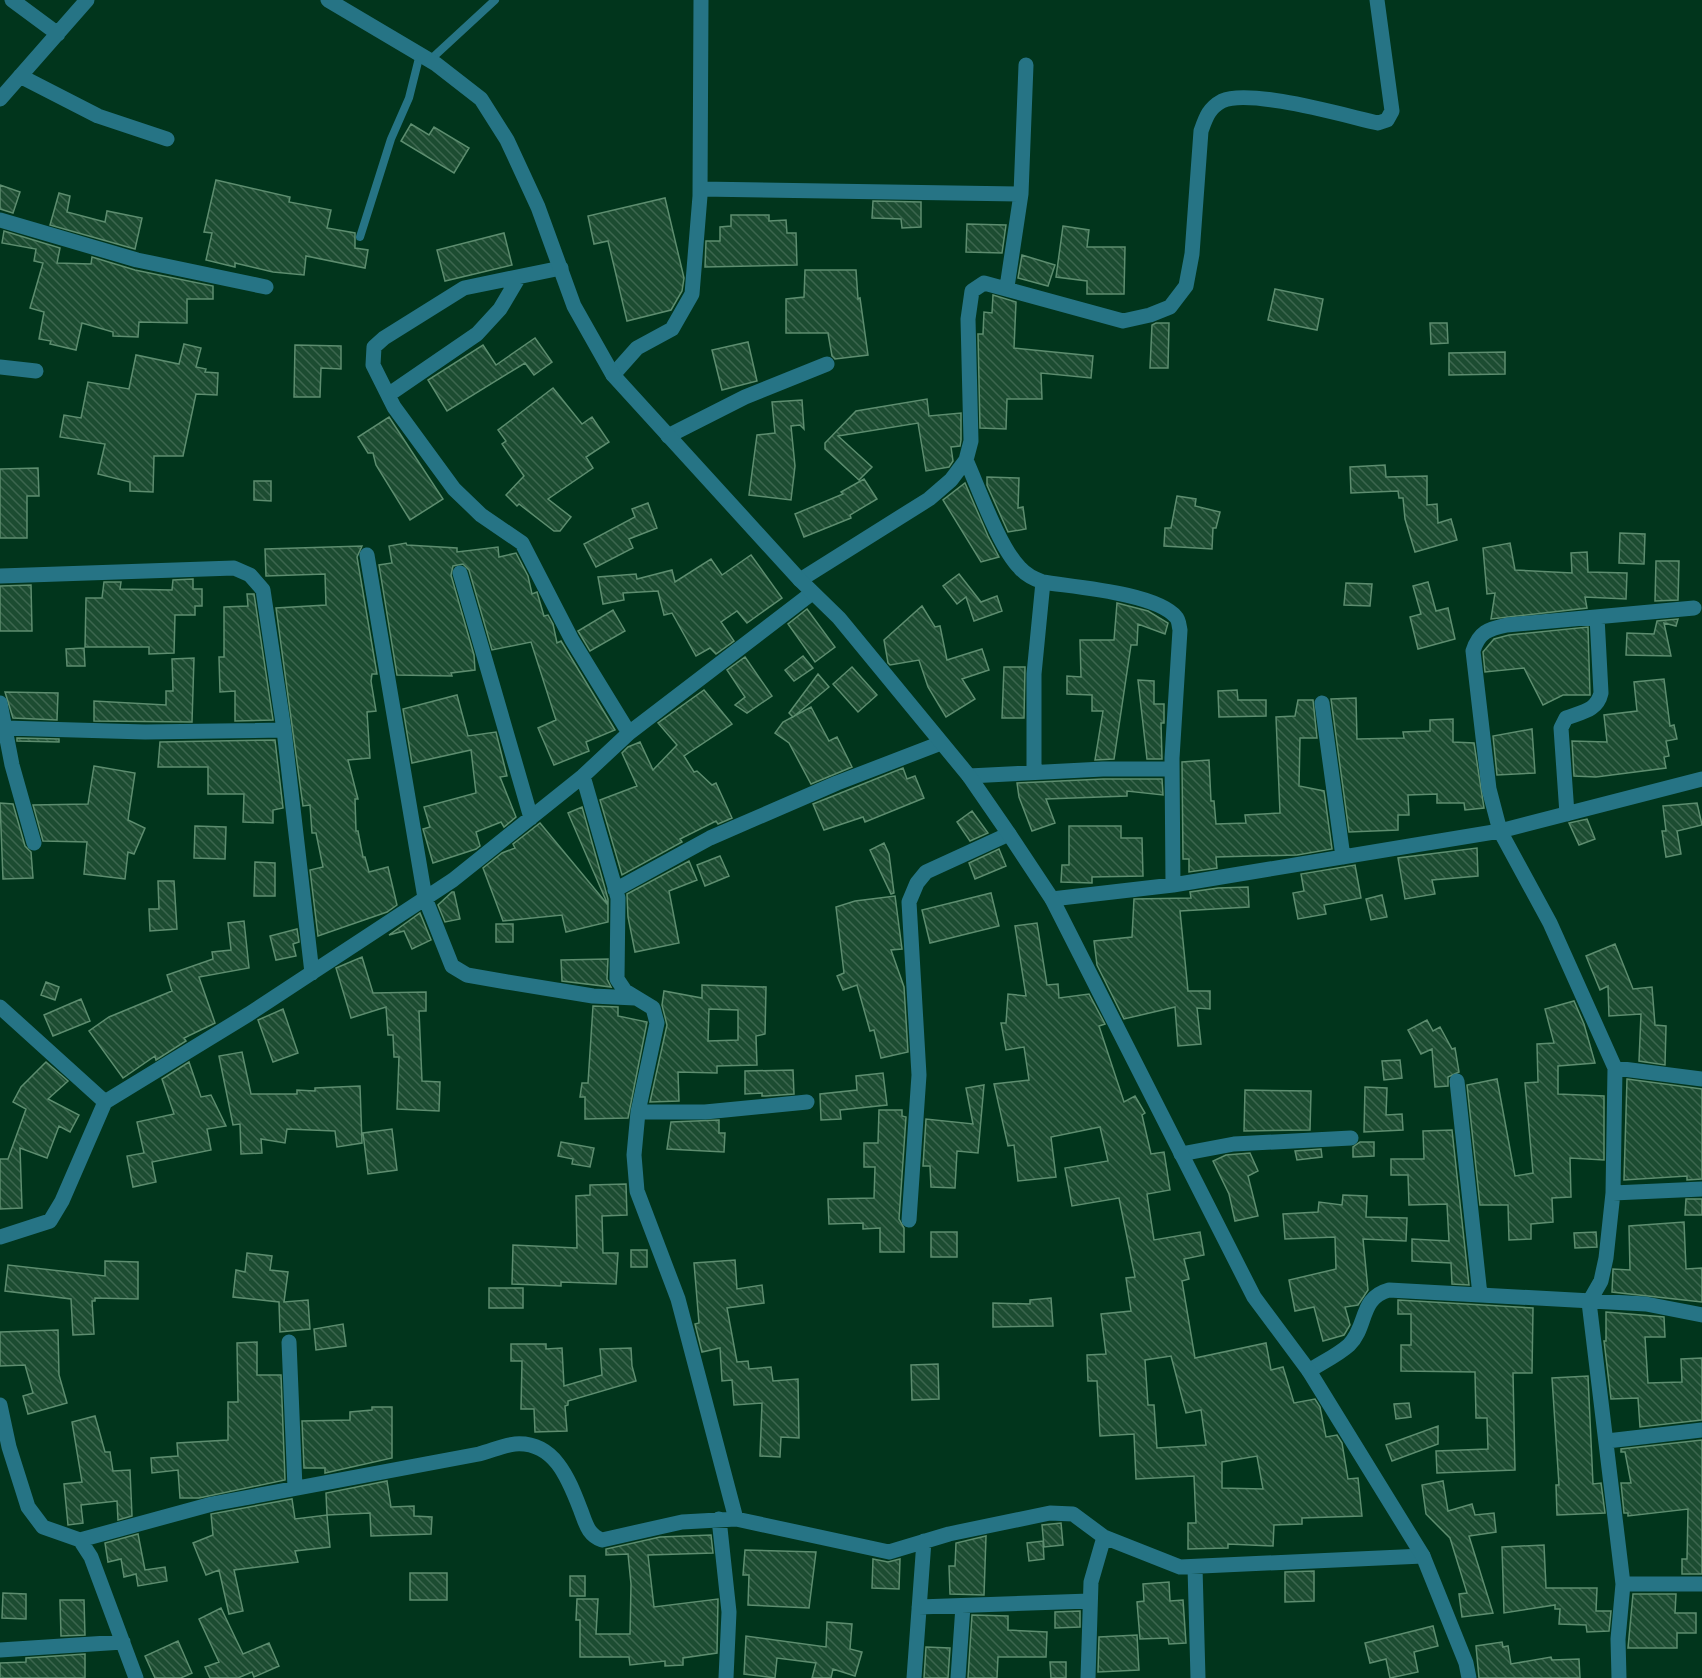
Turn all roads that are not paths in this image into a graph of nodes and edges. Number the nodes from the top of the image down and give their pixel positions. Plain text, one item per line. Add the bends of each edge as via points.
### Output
1 (12, 0) edge
2 (87, 0) edge
3 (328, 0) edge
4 (495, 0) edge
5 (701, 0) edge
6 (1377, 0) edge
7 (58, 34) junction
8 (425, 57) junction
9 (1026, 65) dead end
10 (21, 76) junction
11 (2, 94) edge
12 (167, 140) dead end
13 (700, 189) junction
14 (1021, 194) junction
15 (0, 220) edge
16 (360, 237) dead end
17 (561, 268) junction
18 (519, 277) junction
19 (266, 287) dead end
20 (1007, 287) junction
21 (827, 364) dead end
22 (0, 368) edge
23 (36, 371) dead end
24 (613, 375) junction
25 (388, 395) junction
26 (668, 436) junction
27 (966, 460) junction
28 (367, 555) dead end
29 (460, 573) dead end
30 (0, 576) edge
31 (800, 580) junction
32 (1043, 582) junction
33 (812, 593) junction
34 (1694, 608) dead end
35 (1597, 617) junction
36 (0, 703) edge
37 (1322, 703) dead end
38 (5, 728) junction
39 (284, 730) junction
40 (628, 734) junction
41 (941, 743) junction
42 (1172, 769) junction
43 (1034, 772) junction
44 (583, 776) junction
45 (969, 776) junction
46 (1702, 779) edge
47 (1567, 814) junction
48 (531, 818) junction
49 (1500, 831) junction
50 (1009, 834) junction
51 (34, 843) dead end
52 (1343, 857) junction
53 (1173, 885) junction
54 (615, 890) junction
55 (425, 898) junction
56 (1052, 899) junction
57 (312, 973) junction
58 (640, 998) junction
59 (0, 1007) edge
60 (1615, 1068) junction
61 (1702, 1079) edge
62 (1457, 1081) dead end
63 (105, 1102) junction
64 (807, 1102) dead end
65 (638, 1112) junction
66 (1351, 1138) dead end
67 (1180, 1154) junction
68 (1702, 1189) edge
69 (1613, 1193) junction
70 (909, 1220) dead end
71 (0, 1237) edge
72 (1480, 1295) junction
73 (1589, 1302) junction
74 (1702, 1315) edge
75 (289, 1342) dead end
76 (1309, 1371) junction
77 (0, 1405) edge
78 (1702, 1430) edge
79 (1607, 1442) junction
80 (295, 1488) junction
81 (719, 1519) junction
82 (736, 1519) junction
83 (1104, 1537) junction
84 (80, 1540) junction
85 (924, 1541) junction
86 (1424, 1556) junction
87 (1195, 1567) junction
88 (1623, 1584) junction
89 (1702, 1584) edge
90 (1090, 1601) junction
91 (963, 1606) junction
92 (919, 1607) junction
93 (123, 1642) junction
94 (0, 1650) edge
95 (136, 1678) edge
96 (726, 1678) edge
97 (914, 1678) edge
98 (958, 1678) edge
99 (1088, 1678) edge
100 (1198, 1678) edge
101 (1468, 1678) edge
102 (1619, 1678) edge

1 - 7 street
2 - 7 street
3 - 8 street
4 - 8 lane
5 - 13 street
6 - 20 street via 1392,111 1388,120 1378,123 1294,103 1246,99 1224,100 1208,111 1202,130 1186,286 1170,307 1123,321
7 - 10 street
8 - 16 lane via 391,140
8 - 17 street via 481,99 507,140
9 - 14 street
10 - 11 street
10 - 12 street via 98,116
13 - 14 street
13 - 24 street via 692,294 672,329 637,348
14 - 20 street
15 - 19 street via 137,260
17 - 18 street
17 - 24 street via 574,306
18 - 25 street via 500,309 477,334
18 - 25 street via 464,288 374,347 373,365
20 - 27 street via 984,283 972,291 968,319 971,441
21 - 26 street via 744,397
22 - 23 street
24 - 26 street
25 - 40 street via 454,489 481,515 522,543 572,640
26 - 31 street
27 - 31 street via 929,499
27 - 32 street via 1018,567
28 - 55 street
29 - 48 street
30 - 39 street via 234,568 250,575 263,590
31 - 33 street
32 - 42 street via 1136,597 1177,618 1180,630
32 - 43 street via 1034,674
33 - 40 street
33 - 41 street via 839,618
34 - 35 street
35 - 47 street via 1602,693 1599,703 1566,718 1561,728
35 - 49 street via 1507,625 1487,629 1478,637 1473,651 1475,687 1489,789
36 - 38 street
37 - 52 street
38 - 39 street
38 - 51 street
39 - 57 street
40 - 44 street
41 - 45 street
41 - 54 street via 711,838
42 - 43 street
42 - 53 street
43 - 45 street
44 - 48 street
44 - 54 street
45 - 50 street
46 - 47 street
47 - 49 street
48 - 55 street
49 - 52 street
49 - 60 street via 1550,923
50 - 56 street
50 - 70 street via 926,872 909,902 919,1075
52 - 53 street
53 - 56 street
54 - 58 street via 617,979 625,991
55 - 57 street
55 - 58 street via 446,955 458,972 592,996
56 - 67 street
57 - 63 street
58 - 65 street via 653,1008 657,1023
59 - 63 street
60 - 61 street
60 - 69 street
62 - 72 street
63 - 71 street via 50,1221
64 - 65 street via 705,1112
65 - 82 street via 634,1155 637,1191 678,1299
66 - 67 street via 1234,1144
67 - 76 street via 1254,1297
68 - 69 street
69 - 73 street via 1602,1281
72 - 73 street
72 - 76 street via 1418,1290 1376,1293 1349,1345
73 - 74 street via 1646,1304
73 - 79 street
75 - 80 street
76 - 86 street
77 - 84 street via 28,1507 43,1527
78 - 79 street
79 - 88 street
80 - 81 street via 515,1444 536,1446 552,1454 588,1529 602,1540 682,1522
80 - 84 street via 212,1504
81 - 82 street
81 - 96 street via 729,1612
82 - 85 street via 889,1552
83 - 85 street via 1072,1514 1050,1513
83 - 87 street via 1180,1567
83 - 90 street via 1091,1582
84 - 93 street via 91,1557
85 - 92 street
86 - 87 street
86 - 101 street via 1466,1663
87 - 100 street
88 - 89 street
88 - 102 street
90 - 91 street
90 - 99 street
91 - 92 street
91 - 98 street
92 - 97 street
93 - 94 street
93 - 95 street

